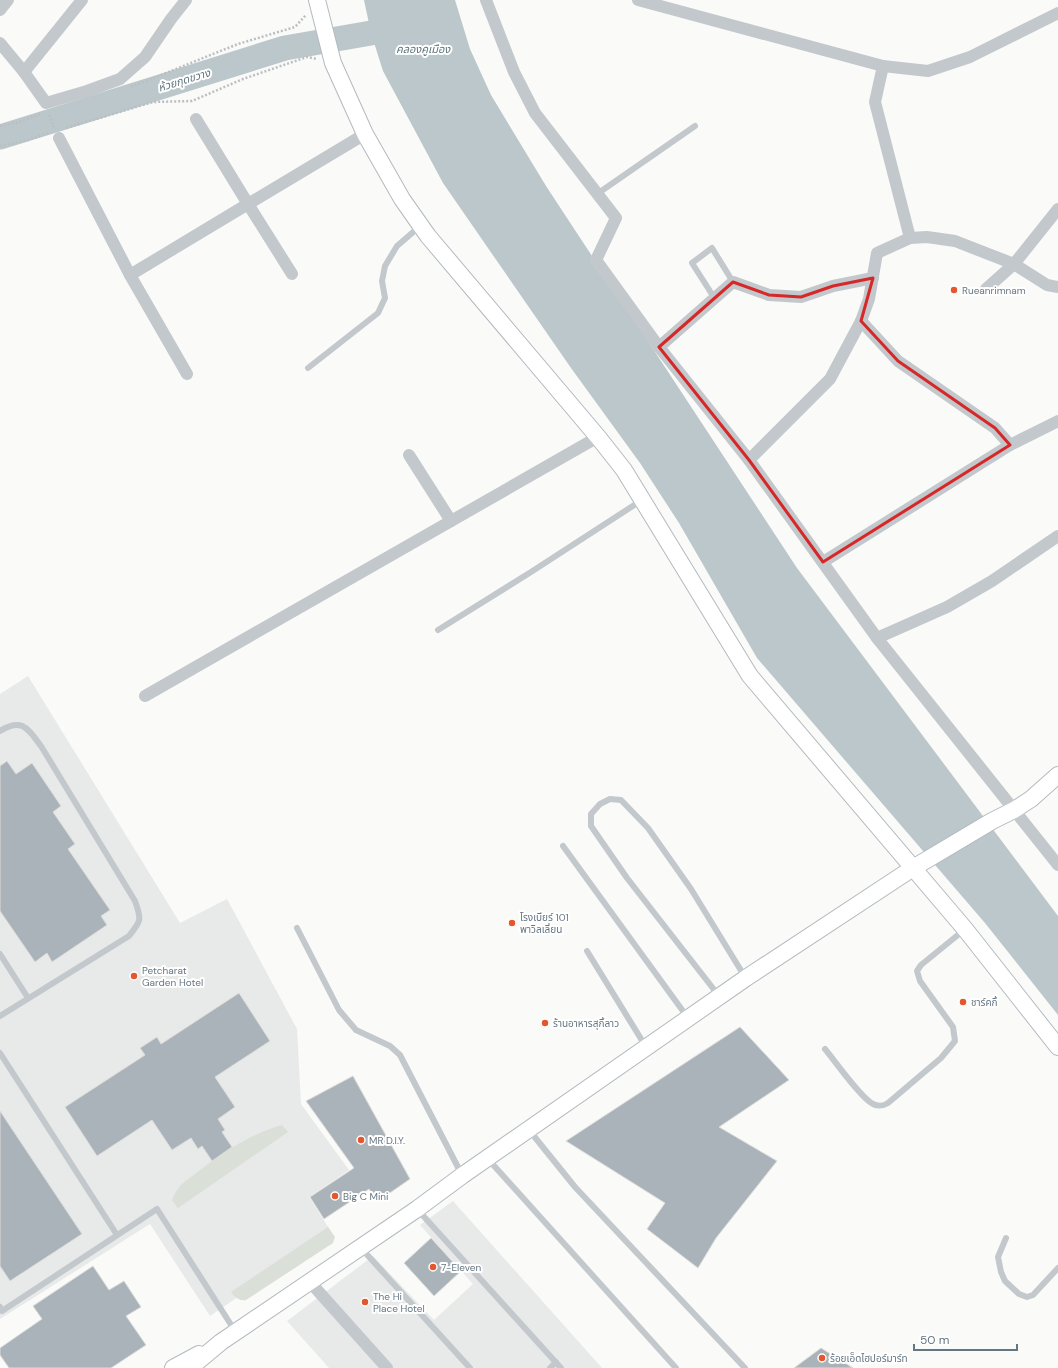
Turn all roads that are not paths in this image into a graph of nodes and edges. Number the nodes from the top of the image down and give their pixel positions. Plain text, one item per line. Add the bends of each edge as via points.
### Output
1 (8, 0) edge
2 (82, 0) edge
3 (186, 0) edge
4 (486, 0) edge
5 (638, 0) edge
6 (317, 2) edge
7 (679, 6) edge
8 (0, 10) edge
9 (1058, 13) edge
10 (0, 43) edge
11 (884, 66) junction
12 (24, 72) junction
13 (196, 119) dead end
14 (694, 126) dead end
15 (57, 133) road end
16 (365, 134) junction
17 (597, 194) junction
18 (248, 204) junction
19 (1058, 210) edge
20 (421, 225) junction
21 (910, 238) junction
22 (1014, 264) junction
23 (292, 274) dead end
24 (130, 275) junction
25 (873, 278) junction
26 (733, 282) junction
27 (1058, 288) edge
28 (986, 289) dead end
29 (715, 298) junction
30 (861, 321) junction
31 (659, 347) junction
32 (308, 368) dead end
33 (187, 374) dead end
34 (1058, 421) edge
35 (598, 437) junction
36 (1010, 445) junction
37 (409, 455) dead end
38 (749, 460) junction
39 (642, 500) junction
40 (451, 521) junction
41 (1058, 536) edge
42 (823, 562) junction
43 (438, 630) dead end
44 (877, 638) junction
45 (146, 696) dead end
46 (0, 731) edge
47 (1056, 779) edge
48 (1014, 810) junction
49 (563, 846) dead end
50 (918, 865) junction
51 (1058, 865) edge
52 (297, 928) dead end
53 (965, 929) junction
54 (587, 951) dead end
55 (0, 954) edge
56 (746, 978) junction
57 (720, 996) junction
58 (28, 998) junction
59 (0, 1016) edge
60 (688, 1018) junction
61 (646, 1047) junction
62 (1058, 1047) edge
63 (825, 1049) dead end
64 (0, 1053) edge
65 (529, 1130) junction
66 (487, 1158) junction
67 (463, 1175) junction
68 (417, 1209) junction
69 (117, 1235) junction
70 (1006, 1238) dead end
71 (360, 1248) junction
72 (1058, 1268) edge
73 (310, 1282) junction
74 (0, 1307) edge
75 (236, 1332) junction
76 (221, 1342) junction
77 (556, 1362) junction
78 (173, 1368) edge
79 (190, 1368) edge
80 (387, 1368) edge
81 (470, 1368) edge
82 (550, 1368) edge
83 (561, 1368) edge
84 (676, 1368) edge
85 (745, 1368) edge

1 - 8 street
2 - 12 street
3 - 12 street via 145,57 120,78 46,103
4 - 17 street via 514,72 535,113
5 - 7 street
6 - 16 street via 333,63
7 - 11 street
9 - 11 street via 970,57 928,71
10 - 12 street
11 - 21 street via 875,102
13 - 18 street
14 - 17 lane
15 - 24 street
16 - 18 street
16 - 20 street via 402,199
17 - 31 street via 616,218 596,260
18 - 23 street
18 - 24 street
19 - 22 street
20 - 32 lane via 397,246 385,266 382,281 385,298 378,313
20 - 35 street
21 - 22 street via 927,237 955,242
21 - 25 street via 877,253
22 - 27 street via 1047,285
22 - 28 street
24 - 33 street
25 - 26 street via 833,286 801,297 769,295
25 - 30 street
26 - 29 street
26 - 29 lane via 712,248 692,262
29 - 31 street
30 - 36 street via 898,361 995,428
30 - 38 street via 830,379
31 - 38 street
34 - 36 street
35 - 39 street via 624,470
35 - 40 street
36 - 42 street
37 - 40 street
38 - 42 street
39 - 43 lane
39 - 50 street via 750,676
40 - 45 street
41 - 44 street via 992,581 948,607
42 - 44 street
44 - 48 street
46 - 58 lane via 7,726 18,724 37,740 140,913 139,924 129,936
47 - 48 street
48 - 50 street
48 - 51 street
49 - 60 lane
50 - 53 street
50 - 56 street
52 - 67 lane via 339,1010 356,1030 390,1046 400,1055
53 - 62 street
53 - 63 lane via 917,971 920,981 953,1026 955,1041 941,1058 882,1106 865,1098
54 - 61 lane
55 - 58 lane
56 - 57 street
56 - 57 lane via 691,889 648,828 621,800 610,799 600,804 591,814 590,826 626,878
57 - 60 street
58 - 59 lane
60 - 61 street
61 - 65 street
64 - 69 lane
65 - 66 street
65 - 85 lane via 575,1187
66 - 67 street
66 - 84 lane
67 - 68 street
68 - 71 street
68 - 77 lane
69 - 74 lane via 2,1311
69 - 75 lane via 157,1209
70 - 72 lane via 998,1257 1001,1272 1004,1281 1019,1294 1027,1298 1033,1295
71 - 73 street
71 - 81 lane
73 - 75 street
73 - 80 street
75 - 76 street
76 - 78 street
76 - 79 street
77 - 82 lane
77 - 83 lane

